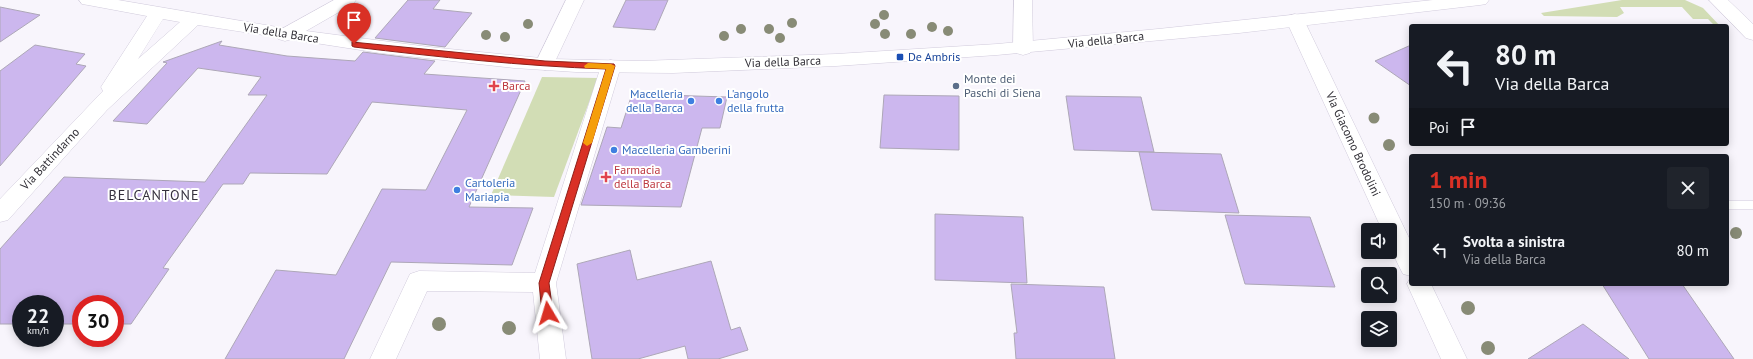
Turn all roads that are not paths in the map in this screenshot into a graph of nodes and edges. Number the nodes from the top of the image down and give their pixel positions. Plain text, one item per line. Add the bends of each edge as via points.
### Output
1 (88, 0) edge
2 (347, 0) edge
3 (575, 0) edge
4 (1023, 0) edge
5 (1480, 0) edge
6 (1718, 0) edge
7 (158, 13) junction
8 (194, 19) junction
9 (1295, 20) junction
10 (1753, 34) edge
11 (285, 35) junction
12 (1023, 49) junction
13 (545, 64) junction
14 (611, 66) junction
15 (100, 105) junction
16 (1729, 205) edge
17 (1753, 206) edge
18 (3, 208) edge
19 (1409, 263) edge
20 (544, 283) junction
21 (1420, 286) edge
22 (383, 359) edge
23 (553, 359) edge
24 (1454, 359) edge

1 - 7 street, Via della Barca
2 - 11 street
3 - 13 street
4 - 12 street
5 - 9 street, Via della Barca
6 - 10 street
7 - 8 street, Via della Barca
7 - 15 street, Via Battindarno
8 - 11 street, Via della Barca
8 - 15 street, Via Battindarno
9 - 12 street, Via della Barca
9 - 19 street, Via Giacomo Brodolini
11 - 13 street, Via della Barca
12 - 14 street, Via della Barca via 786,62
13 - 14 street, Via della Barca
14 - 20 street
15 - 18 street, Via Battindarno
16 - 17 lane
20 - 22 street via 419,281
20 - 23 street
21 - 24 street

